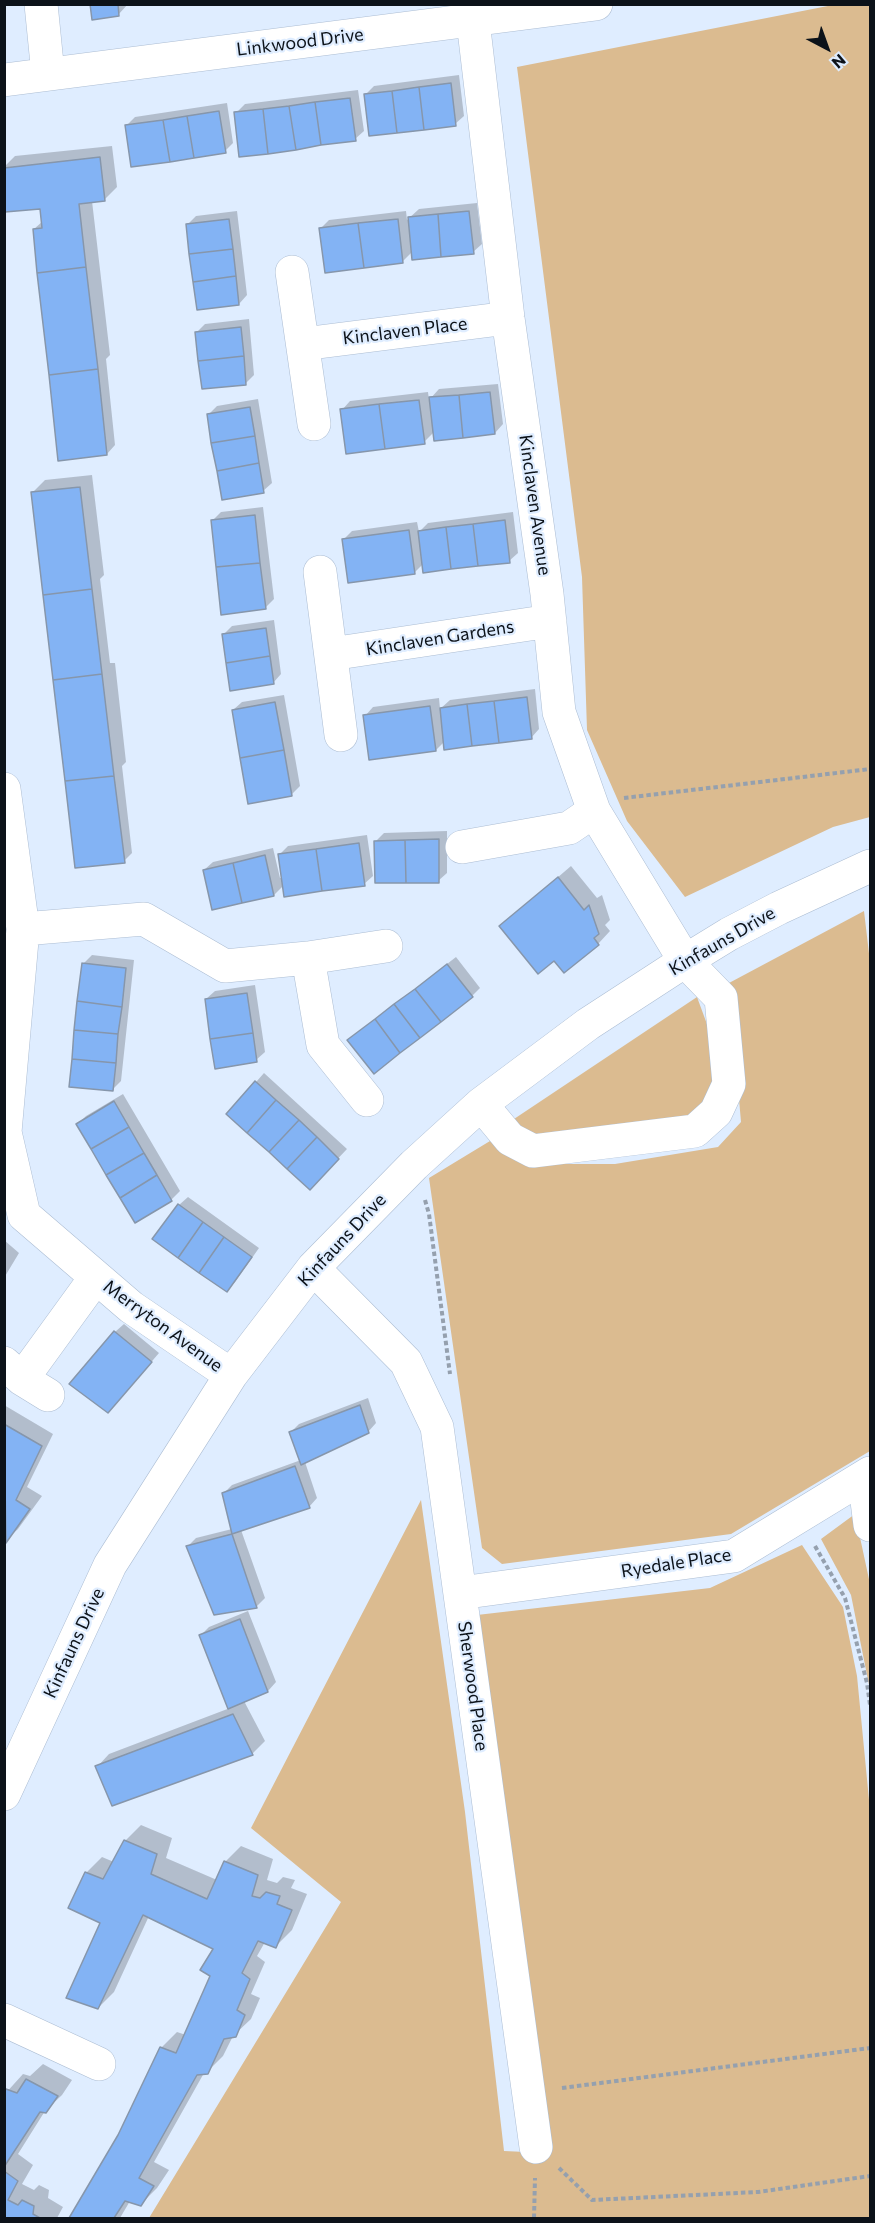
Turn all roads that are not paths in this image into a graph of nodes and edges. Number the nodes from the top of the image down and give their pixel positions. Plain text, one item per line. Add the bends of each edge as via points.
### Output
1 (41, 4) edge
2 (596, 4) edge
3 (473, 21) junction
4 (48, 74) junction
5 (4, 80) edge
6 (292, 272) dead end
7 (508, 318) junction
8 (303, 344) junction
9 (314, 424) dead end
10 (320, 572) dead end
11 (550, 621) junction
12 (331, 654) junction
13 (341, 735) dead end
14 (4, 789) edge
15 (592, 806) junction
16 (462, 847) dead end
17 (870, 866) edge
18 (23, 929) junction
19 (386, 946) dead end
20 (308, 958) junction
21 (685, 961) junction
22 (11, 987) edge
23 (367, 1100) dead end
24 (481, 1104) junction
25 (5, 1132) edge
26 (313, 1268) junction
27 (96, 1277) junction
28 (231, 1375) junction
29 (25, 1379) edge
30 (867, 1475) edge
31 (870, 1525) edge
32 (460, 1593) junction
33 (4, 1794) edge
34 (4, 2020) edge
35 (99, 2064) dead end
36 (536, 2147) road end

1 - 4 street
2 - 3 street, Linkwood Drive
3 - 4 street, Linkwood Drive
3 - 7 street, Kinclaven Avenue
4 - 5 street, Linkwood Drive
6 - 8 street
7 - 8 street, Kinclaven Place
7 - 11 street, Kinclaven Avenue
8 - 9 street
10 - 12 street
11 - 12 street, Kinclaven Gardens
11 - 15 street, Kinclaven Avenue via 559,712
12 - 13 street
14 - 18 street, Merryton Avenue
15 - 16 street via 569,828
15 - 21 street, Kinclaven Avenue
17 - 21 street, Kinfauns Drive via 779,908
18 - 20 street via 144,919 225,966
18 - 22 street, Merryton Avenue
19 - 20 street
20 - 23 street via 324,1045
21 - 24 street, Kinfauns Drive via 588,1024
21 - 24 street, Kinclaven Avenue via 721,998 729,1084 716,1112 695,1131 533,1151 510,1139
22 - 25 street, Merryton Avenue
24 - 26 street, Kinfauns Drive via 414,1165
25 - 27 street, Merryton Avenue via 24,1215
26 - 28 street, Kinfauns Drive
26 - 32 street, Sherwood Place via 405,1362 437,1427
27 - 28 street, Merryton Avenue via 131,1307
27 - 29 street, Merryton Avenue
28 - 33 street, Kinfauns Drive via 110,1565
30 - 31 street
30 - 32 street, Ryedale Place via 734,1556
32 - 36 street, Sherwood Place
34 - 35 street

